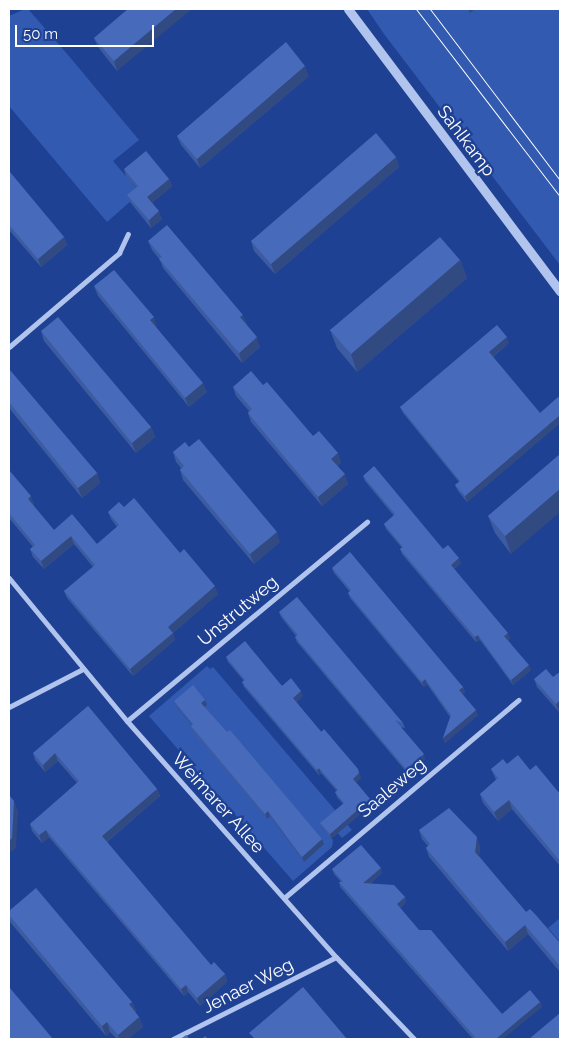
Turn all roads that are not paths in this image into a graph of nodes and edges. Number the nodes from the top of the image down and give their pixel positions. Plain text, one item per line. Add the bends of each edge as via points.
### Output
1 (348, 9) edge
2 (128, 234) dead end
3 (560, 291) edge
4 (9, 347) edge
5 (367, 522) dead end
6 (9, 578) edge
7 (83, 669) junction
8 (518, 700) dead end
9 (9, 708) edge
10 (127, 721) junction
11 (284, 898) junction
12 (336, 957) junction
13 (173, 1039) edge
14 (414, 1039) edge

1 - 3 street, Sahlkamp
2 - 4 street via 119,253
5 - 10 street, Unstrutweg
6 - 7 street, Weimarer Allee
7 - 9 street
7 - 10 street, Weimarer Allee
8 - 11 street, Saaleweg
10 - 11 street, Weimarer Allee
11 - 12 street, Weimarer Allee
12 - 13 street, Jenaer Weg
12 - 14 street, Weimarer Allee

